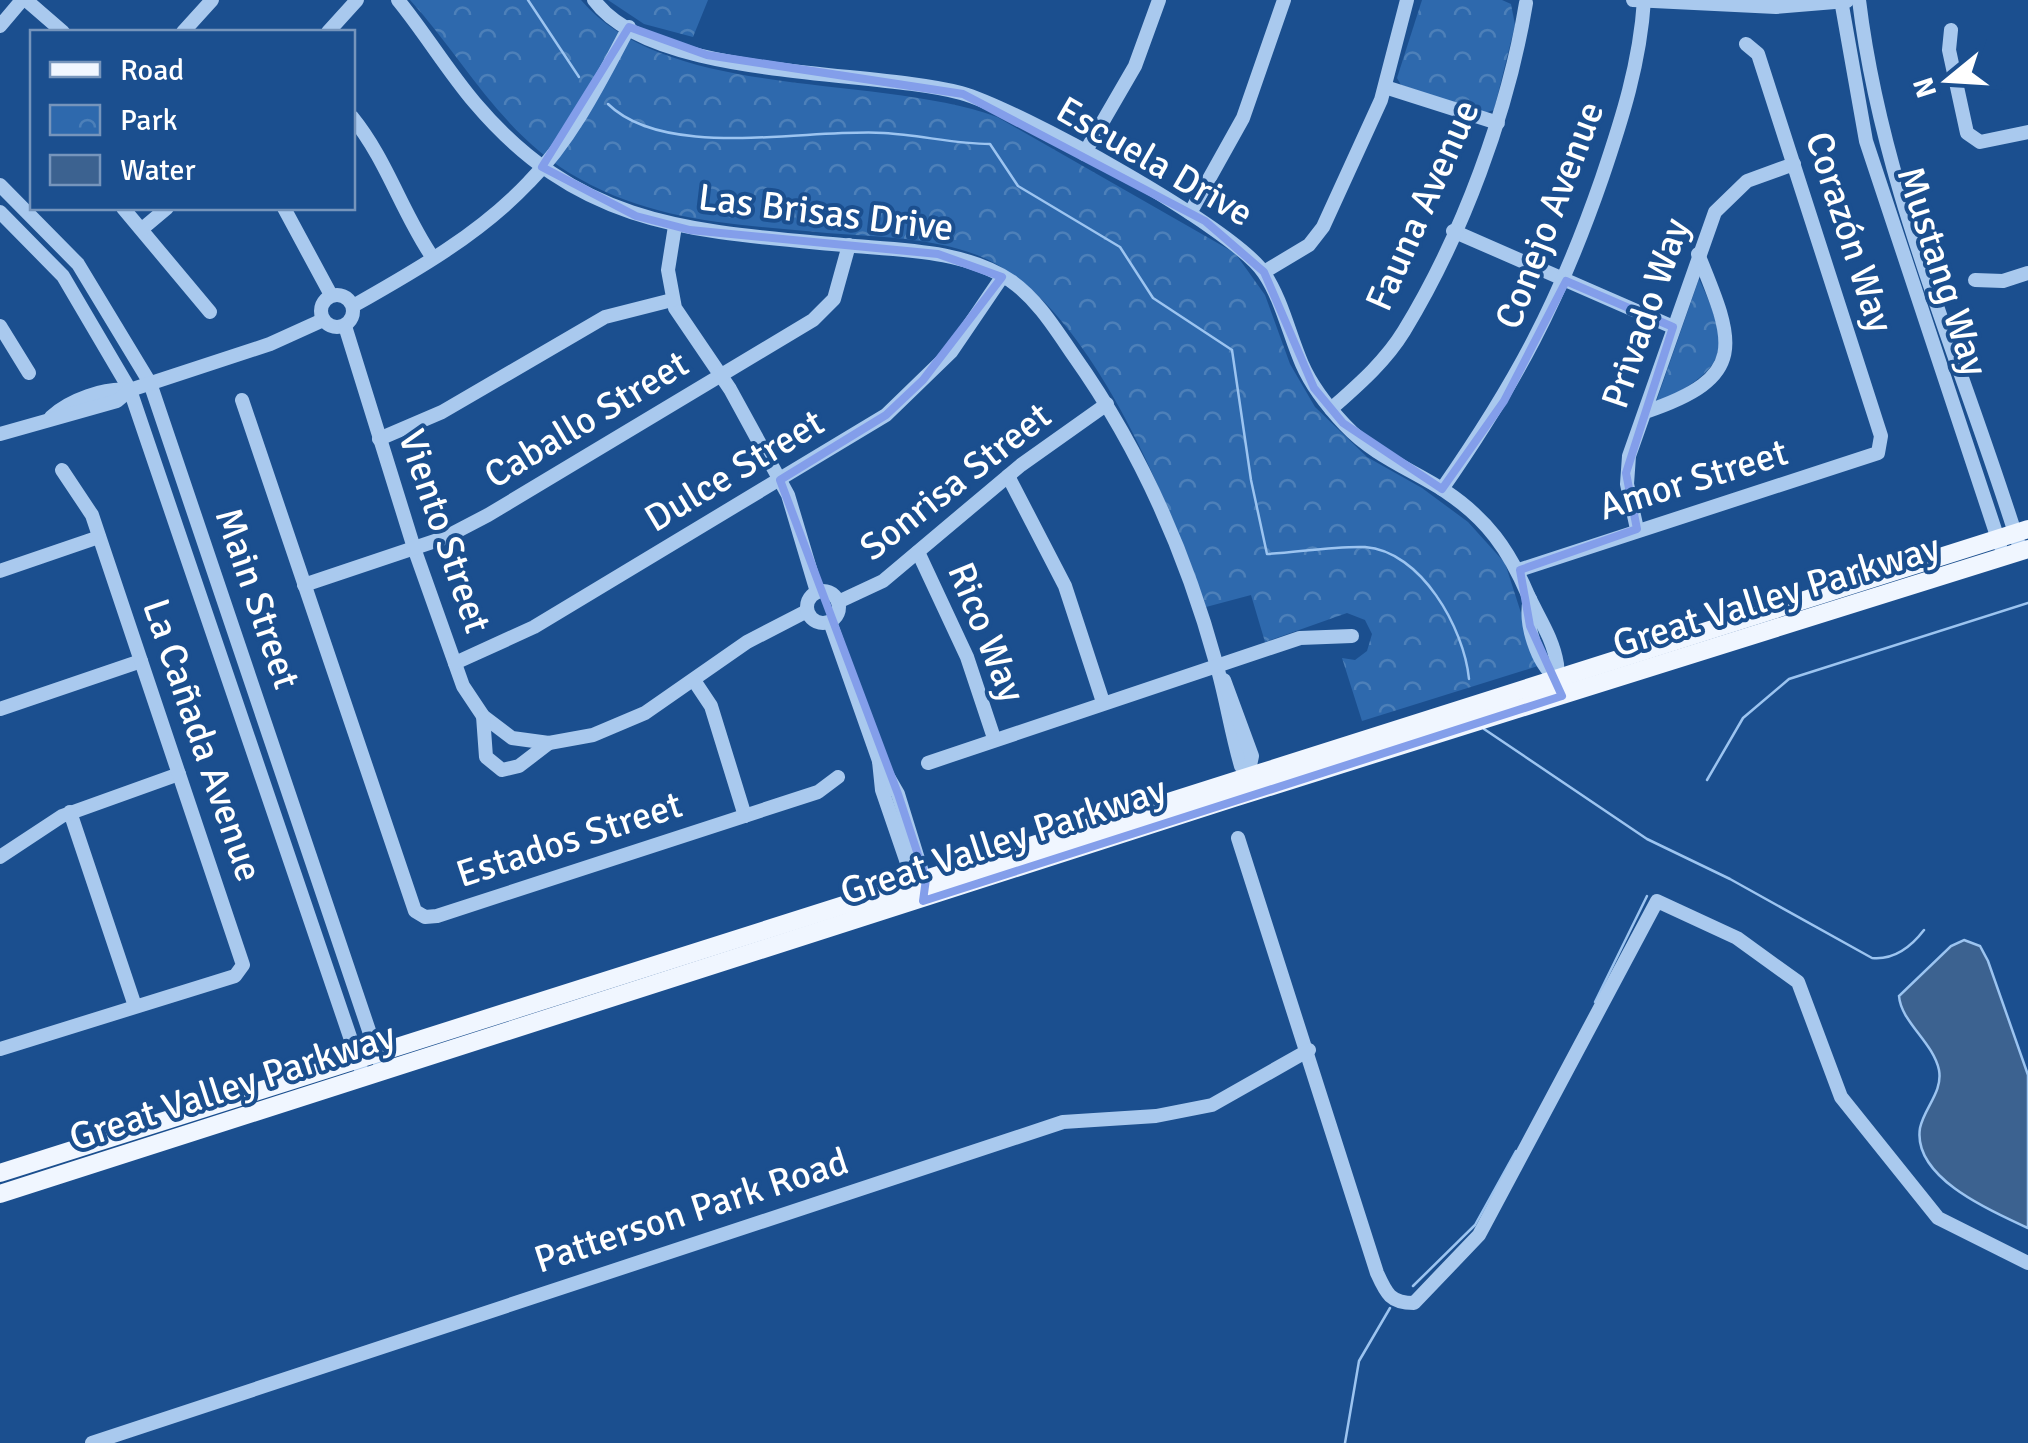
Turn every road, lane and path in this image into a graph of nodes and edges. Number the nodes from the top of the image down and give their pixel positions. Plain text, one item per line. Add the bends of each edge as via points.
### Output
1 (24, 0) edge
2 (212, 0) edge
3 (357, 0) edge
4 (398, 0) edge
5 (594, 0) edge
6 (1159, 0) edge
7 (1284, 0) edge
8 (1407, 0) edge
9 (1634, 0) edge
10 (1742, 0) edge
11 (1860, 0) edge
12 (1528, 1) edge
13 (1644, 1) edge
14 (1841, 1) edge
15 (1726, 4) junction
16 (0, 26) edge
17 (629, 27) junction
18 (61, 30) edge
19 (184, 30) edge
20 (330, 30) edge
21 (1950, 30) dead end
22 (1746, 44) dead end
23 (1385, 87) junction
24 (355, 122) edge
25 (1498, 123) junction
26 (2028, 132) edge
27 (1084, 154) junction
28 (1794, 164) junction
29 (542, 167) junction
30 (0, 185) edge
31 (125, 210) edge
32 (165, 210) edge
33 (285, 210) edge
34 (0, 212) edge
35 (1190, 213) junction
36 (675, 226) junction
37 (142, 230) junction
38 (1453, 231) junction
39 (849, 245) junction
40 (1698, 254) junction
41 (434, 258) junction
42 (1264, 272) junction
43 (2028, 273) edge
44 (1002, 277) junction
45 (1976, 280) dead end
46 (1566, 281) junction
47 (332, 296) junction
48 (672, 300) junction
49 (353, 306) junction
50 (210, 312) dead end
51 (323, 320) junction
52 (0, 326) edge
53 (345, 326) junction
54 (1674, 327) junction
55 (29, 373) dead end
56 (721, 376) junction
57 (150, 383) junction
58 (130, 390) junction
59 (242, 400) dead end
60 (1107, 404) junction
61 (1331, 409) junction
62 (1645, 412) junction
63 (0, 434) edge
64 (379, 440) junction
65 (1880, 445) joint
66 (62, 470) dead end
67 (1008, 476) junction
68 (780, 480) junction
69 (1442, 489) junction
70 (1637, 530) junction
71 (2014, 533) edge
72 (100, 537) junction
73 (414, 548) junction
74 (918, 552) junction
75 (2017, 553) edge
76 (1519, 570) junction
77 (0, 571) edge
78 (304, 585) junction
79 (817, 592) junction
80 (838, 602) junction
81 (807, 611) junction
82 (830, 622) junction
83 (1352, 636) dead end
84 (141, 661) junction
85 (455, 663) junction
86 (1217, 666) junction
87 (695, 682) junction
88 (1559, 687) junction
89 (1103, 702) junction
90 (0, 709) edge
91 (483, 716) junction
92 (994, 738) junction
93 (549, 743) junction
94 (928, 763) dead end
95 (179, 774) junction
96 (1248, 775) junction
97 (838, 777) dead end
98 (1234, 798) junction
99 (70, 812) junction
100 (744, 816) junction
101 (1238, 838) dead end
102 (0, 857) edge
103 (919, 881) junction
104 (923, 900) junction
105 (136, 1006) junction
106 (0, 1049) edge
107 (1308, 1050) junction
108 (376, 1052) junction
109 (358, 1058) junction
110 (383, 1072) junction
111 (364, 1078) junction
112 (0, 1172) edge
113 (0, 1194) edge
114 (2028, 1263) edge
115 (128, 1436) edge
116 (92, 1443) edge

1 - 16 street
1 - 18 street
2 - 19 street
3 - 20 street
4 - 29 street, Las Brisas Drive via 477,106
5 - 17 street, Escuela Drive
6 - 27 street via 1134,66
7 - 35 street via 1243,118
8 - 23 street
9 - 13 street
10 - 15 street
11 - 14 street
11 - 71 street, Mustang Way via 1882,132
12 - 25 street, Fauna Avenue
13 - 15 street
13 - 46 street, Conejo Avenue via 1627,105
14 - 15 street
14 - 71 street, Mustang Way via 1866,140
17 - 27 street, Escuela Drive via 707,55 963,94
17 - 29 street
21 - 26 street via 1971,138 1988,142
22 - 28 street, Corazón Way via 1758,54
23 - 25 street
23 - 42 street via 1323,227 1308,245
24 - 41 street
25 - 38 street, Fauna Avenue
27 - 35 street, Escuela Drive
28 - 40 street, Privado Way via 1760,174 1724,198
28 - 65 street, Corazón Way
29 - 36 street, Las Brisas Drive via 636,216
29 - 41 street via 503,208
30 - 57 street, Main Street via 78,264
31 - 37 street
32 - 37 street
33 - 47 street
34 - 58 street, Main Street via 63,276
35 - 42 street, Escuela Drive via 1228,236
36 - 39 street, Las Brisas Drive
36 - 48 street via 668,270
37 - 50 street
38 - 46 street
38 - 61 street, Fauna Avenue via 1405,330
39 - 44 street, Las Brisas Drive via 938,254
39 - 56 street, Caballo Street via 838,290 825,308
40 - 54 street, Privado Way
40 - 62 street via 1723,321 1723,360 1710,383 1691,396
41 - 49 street
42 - 61 street, Escuela Drive via 1303,366
43 - 45 street
44 - 60 street, Las Brisas Drive via 1045,315
44 - 68 street, Dulce Street via 951,352 911,392 874,423
46 - 54 street
46 - 69 street, Conejo Avenue via 1504,401
47 - 49 street via 344,296
47 - 51 street via 322,306
48 - 56 street
48 - 64 street via 605,317 442,412
49 - 53 street
51 - 53 street
51 - 57 street
52 - 55 street
53 - 64 street, Viento Street
54 - 62 street, Privado Way
56 - 68 street
56 - 73 street, Caballo Street via 488,515
57 - 58 street
57 - 108 street, Main Street
58 - 63 street via 68,418 50,417
58 - 109 street, Main Street
59 - 78 street
60 - 67 street, Sonrisa Street
60 - 86 street, Las Brisas Drive via 1183,560
61 - 69 street, Escuela Drive via 1360,440
62 - 70 street, Privado Way via 1626,473
64 - 73 street, Viento Street
65 - 70 street, Amor Street via 1870,458
66 - 72 street, La Cañada Avenue
67 - 74 street, Sonrisa Street
67 - 89 street via 1065,586
68 - 79 street
68 - 85 street, Dulce Street via 534,627
69 - 76 street, Escuela Drive via 1491,529
70 - 76 street, Amor Street
71 - 75 street, Mustang Way
71 - 88 main road, Great Valley Parkway
72 - 77 street
72 - 84 street, La Cañada Avenue
73 - 78 street, Caballo Street
73 - 85 street, Viento Street
74 - 80 street, Sonrisa Street via 883,581
74 - 92 street, Rico Way via 967,657
75 - 88 main road, Great Valley Parkway
76 - 88 street, Escuela Drive via 1548,635
78 - 100 street, Estados Street via 415,912 425,918
79 - 80 street via 831,593
79 - 81 street
80 - 82 street
81 - 82 street via 816,622
81 - 87 street via 747,642
82 - 103 street via 879,761 893,782
83 - 86 street via 1300,638
84 - 90 street
84 - 95 street, La Cañada Avenue
85 - 91 street, Viento Street
86 - 89 street
86 - 96 street, Las Brisas Drive via 1252,756
87 - 93 street via 593,735
87 - 100 street via 710,706
88 - 96 main road, Great Valley Parkway
88 - 98 main road, Great Valley Parkway
89 - 92 street
91 - 93 street, Viento Street via 512,738
91 - 93 street via 486,756 502,770 520,766
92 - 94 street
95 - 99 street
95 - 105 street, La Cañada Avenue via 243,965 235,976
96 - 98 main road
96 - 103 main road, Great Valley Parkway
97 - 100 street, Estados Street via 818,792
98 - 104 main road, Great Valley Parkway
99 - 102 street
99 - 105 street
101 - 107 street
103 - 104 street
103 - 108 main road, Great Valley Parkway
104 - 110 main road, Great Valley Parkway
105 - 106 street
107 - 114 street via 1377,1273 1387,1296 1414,1303 1479,1235 1657,901 1737,938 1798,982 1841,1097 1938,1218
107 - 115 street, Patterson Park Road via 1212,1104 1156,1116 1063,1122
108 - 109 main road, Great Valley Parkway
108 - 110 street, Main Street
109 - 111 street, Main Street
109 - 112 main road, Great Valley Parkway
110 - 111 main road, Great Valley Parkway
111 - 113 main road, Great Valley Parkway
115 - 116 street, Patterson Park Road

